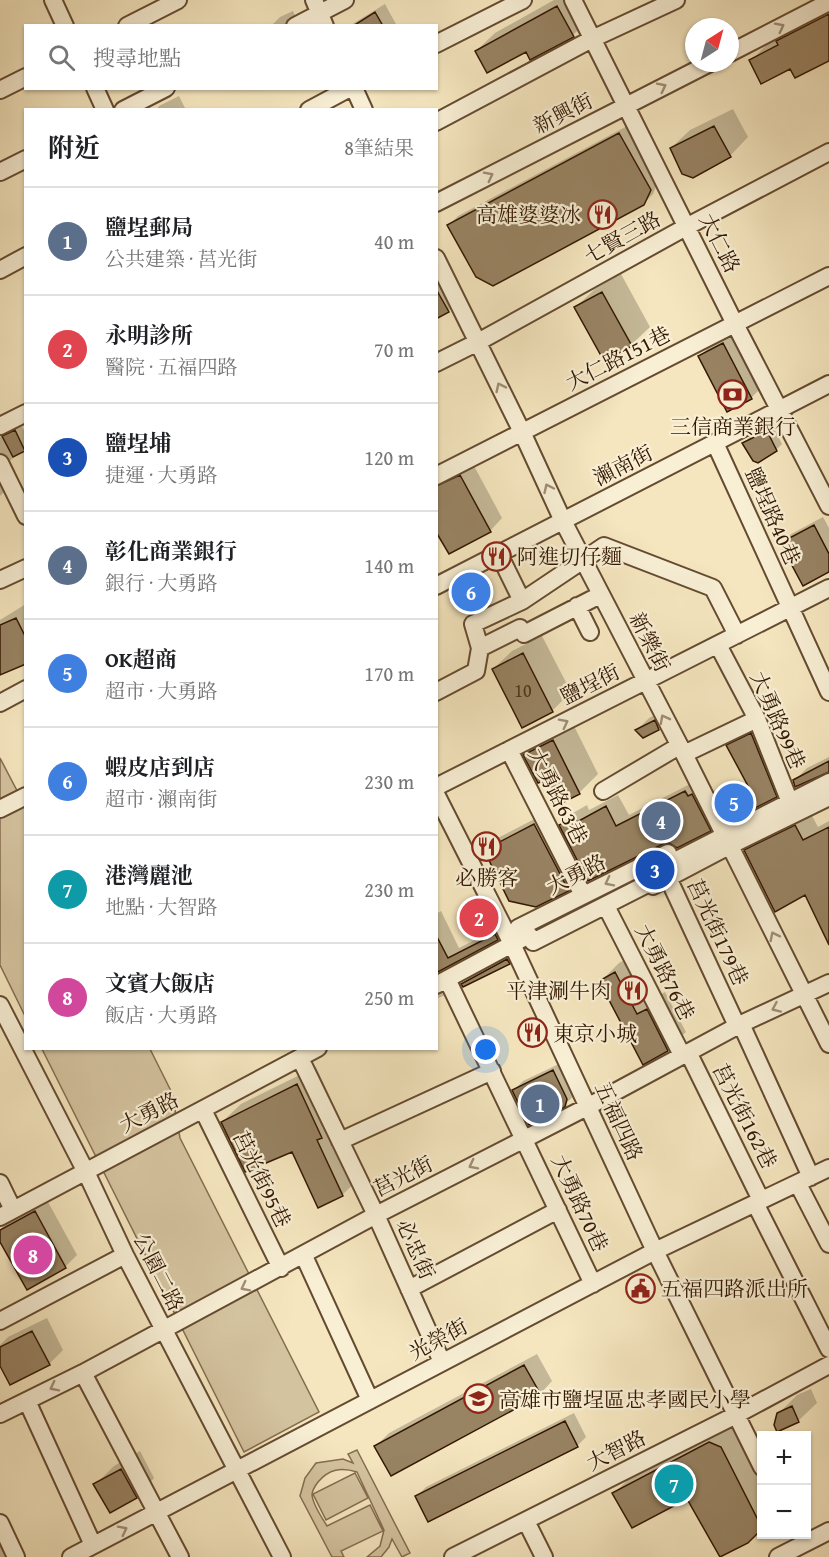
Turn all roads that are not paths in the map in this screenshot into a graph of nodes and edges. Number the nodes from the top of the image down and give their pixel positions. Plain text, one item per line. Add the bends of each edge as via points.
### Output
1 (53, 0) edge
2 (178, 0) edge
3 (345, 0) edge
4 (523, 0) edge
5 (573, 0) edge
6 (676, 0) edge
7 (829, 2) edge
8 (319, 13) edge
9 (64, 24) edge
10 (131, 24) edge
11 (299, 24) edge
12 (592, 39) junction
13 (438, 43) edge
14 (739, 48) edge
15 (692, 72) edge
16 (24, 78) edge
17 (0, 90) edge
18 (96, 90) edge
19 (162, 90) edge
20 (348, 90) edge
21 (353, 90) edge
22 (626, 106) junction
23 (104, 108) edge
24 (127, 108) edge
25 (313, 108) edge
26 (363, 108) edge
27 (438, 121) edge
28 (829, 152) edge
29 (24, 160) edge
30 (0, 172) edge
31 (438, 202) edge
32 (686, 227) junction
33 (24, 257) edge
34 (438, 262) edge
35 (0, 270) edge
36 (829, 276) edge
37 (735, 324) junction
38 (478, 342) junction
39 (438, 362) edge
40 (829, 384) edge
41 (780, 410) junction
42 (24, 414) edge
43 (0, 426) edge
44 (522, 432) junction
45 (715, 443) junction
46 (0, 463) edge
47 (438, 475) edge
48 (829, 506) edge
49 (24, 512) edge
50 (563, 521) junction
51 (499, 554) junction
52 (583, 560) junction
53 (24, 569) edge
54 (0, 580) edge
55 (438, 585) edge
56 (829, 588) edge
57 (600, 595) junction
58 (522, 601) junction
59 (577, 606) junction
60 (790, 608) junction
61 (590, 632) dead end
62 (737, 635) junction
63 (718, 645) junction
64 (480, 648) junction
65 (645, 682) junction
66 (24, 690) edge
67 (438, 691) edge
68 (829, 692) edge
69 (0, 703) edge
70 (757, 719) junction
71 (509, 750) junction
72 (681, 750) junction
73 (829, 769) edge
74 (829, 782) edge
75 (438, 786) edge
76 (603, 792) dead end
77 (24, 797) edge
78 (829, 797) edge
79 (438, 798) edge
80 (790, 803) junction
81 (0, 809) edge
82 (724, 836) junction
83 (663, 868) junction
84 (583, 895) junction
85 (608, 910) junction
86 (512, 944) junction
87 (442, 982) edge
88 (829, 984) edge
89 (804, 996) junction
90 (2, 1013) edge
91 (739, 1025) junction
92 (829, 1044) edge
93 (314, 1050) edge
94 (685, 1053) junction
95 (300, 1058) junction
96 (492, 1071) junction
97 (587, 1107) junction
98 (203, 1110) junction
99 (525, 1138) junction
100 (340, 1141) junction
101 (829, 1168) edge
102 (86, 1172) junction
103 (805, 1180) junction
104 (0, 1183) edge
105 (758, 1201) junction
106 (558, 1210) junction
107 (6, 1213) edge
108 (376, 1215) junction
109 (829, 1244) edge
110 (656, 1251) junction
111 (125, 1255) junction
112 (304, 1256) junction
113 (280, 1268) junction
114 (593, 1284) junction
115 (409, 1289) junction
116 (0, 1321) edge
117 (164, 1329) junction
118 (829, 1349) edge
119 (442, 1362) junction
120 (829, 1365) edge
121 (83, 1373) junction
122 (370, 1400) junction
123 (27, 1401) junction
124 (0, 1414) edge
125 (736, 1415) junction
126 (757, 1457) edge
127 (237, 1470) junction
128 (156, 1513) junction
129 (526, 1521) junction
130 (0, 1523) edge
131 (829, 1531) edge
132 (799, 1546) edge
133 (84, 1552) edge
134 (16, 1557) edge
135 (180, 1557) edge
136 (282, 1557) edge
137 (453, 1557) edge
138 (544, 1557) edge
139 (778, 1557) edge

1 - 9 street
2 - 10 street
3 - 8 street
4 - 13 street
5 - 12 street, 大仁路
6 - 12 street
14 -> 7 street
8 - 11 street
12 - 22 street, 大仁路
12 - 27 street
22 -> 15 street, 新興街
16 - 17 street
18 - 23 street
19 - 24 street
20 - 25 street
21 - 26 street
31 -> 22 street, 新興街
22 - 32 street, 大仁路
28 - 32 street, 七賢三路
29 - 30 street
32 - 37 street, 大仁路
32 - 38 street, 七賢三路
33 - 35 street
34 - 38 street, 新樂街
36 - 37 street, 大仁路151巷
37 - 41 street, 大仁路
37 - 44 street, 大仁路151巷
38 - 39 street, 七賢三路
44 -> 38 street, 新樂街
40 - 41 street, 瀨南街
41 - 45 street, 瀨南街
41 - 48 street, 大仁路
42 - 43 street
44 - 47 street, 大仁路151巷
50 -> 44 street, 新樂街
45 - 50 street, 瀨南街
45 - 60 street, 鹽埕路40巷
46 - 49 street
50 - 51 street, 瀨南街
50 - 52 street, 新樂街
51 - 55 street, 瀨南街
51 - 58 street
52 - 57 street, 新樂街
52 - 58 street
52 - 62 street via 604,546 713,588
53 - 54 street
56 - 60 street, 鹽埕街
57 - 59 street
57 - 65 street, 新樂街
58 - 64 street via 473,624
59 - 61 street
59 - 64 street via 524,634 520,628
60 - 62 street, 鹽埕街
60 - 68 street, 鹽埕路40巷
62 - 63 street, 鹽埕街
63 - 65 street, 鹽埕街
63 - 70 street, 大勇路99巷
64 - 67 street via 476,671
71 -> 65 street, 鹽埕街
72 -> 65 street, 新樂街
66 - 69 street
70 - 72 street
70 - 80 street, 大勇路99巷
71 - 75 street, 鹽埕街
71 - 84 street, 大勇路63巷
72 - 76 street
72 - 82 street, 新樂街
73 - 80 street, 大勇路
74 - 80 street
77 - 81 street
78 - 80 street, 大勇路
79 - 86 street, 五福四路
80 - 82 street, 大勇路
80 - 82 street, 大勇路
82 - 83 street, 大勇路
82 - 83 street, 大勇路
89 -> 82 street, 新樂街
83 -> 84 street, 大勇路
83 - 85 street, 大勇路
83 - 86 street via 657,870 661,877 533,942 529,935
83 - 91 street, 莒光街179巷
84 - 86 street, 大勇路 via 518,928
85 - 86 street, 大勇路 via 532,948
85 - 94 street, 大勇路76巷
86 - 87 street, 大勇路
86 - 97 street, 五福四路
87 - 96 street, 大勇路70巷
88 - 89 street, 莒光街
89 -> 91 street, 莒光街
89 - 92 street, 新樂街
90 - 102 street, 公園二路
91 - 94 street, 莒光街
91 - 103 street, 莒光街179巷
93 - 95 street, 大勇路
94 - 97 street, 莒光街
94 - 105 street, 莒光街162巷
95 - 98 street, 大勇路
95 - 100 street, 必忠街
96 - 99 street, 大勇路70巷
96 - 100 street
97 - 99 street, 莒光街
97 - 110 street, 五福四路
98 - 102 street, 大勇路
98 - 113 street, 莒光街95巷
99 - 106 street, 大勇路70巷
99 -> 108 street, 莒光街
100 - 108 street, 必忠街
101 - 103 street, 光榮街
102 - 107 street, 大勇路
102 - 111 street, 公園二路
103 - 105 street, 光榮街
103 - 109 street, 莒光街179巷
104 - 107 street
105 - 110 street, 光榮街
105 - 118 street, 莒光街162巷
106 - 114 street, 大勇路70巷
106 - 115 street
108 - 112 street, 莒光街
108 - 115 street, 必忠街
110 - 114 street, 光榮街
110 - 125 street, 五福四路
111 - 116 street
111 - 117 street, 公園二路
112 - 113 street, 莒光街
112 - 122 street
113 -> 117 street, 莒光街
114 - 119 street, 光榮街
115 - 119 street, 必忠街
117 - 121 street, 莒光街
117 - 127 street, 公園二路
119 - 122 street, 光榮街
120 - 125 street, 大智路
121 -> 123 street, 莒光街
121 - 128 street
122 - 127 street, 光榮街
123 - 124 street, 莒光街
123 - 133 street
125 - 126 street, 五福四路
125 - 129 street, 大智路
127 - 128 street, 光榮街
127 - 136 street, 公園二路
133 -> 128 street, 光榮街
128 - 135 street
129 - 137 street, 大智路
129 - 138 street
130 - 134 street
131 - 132 street
132 - 139 street

